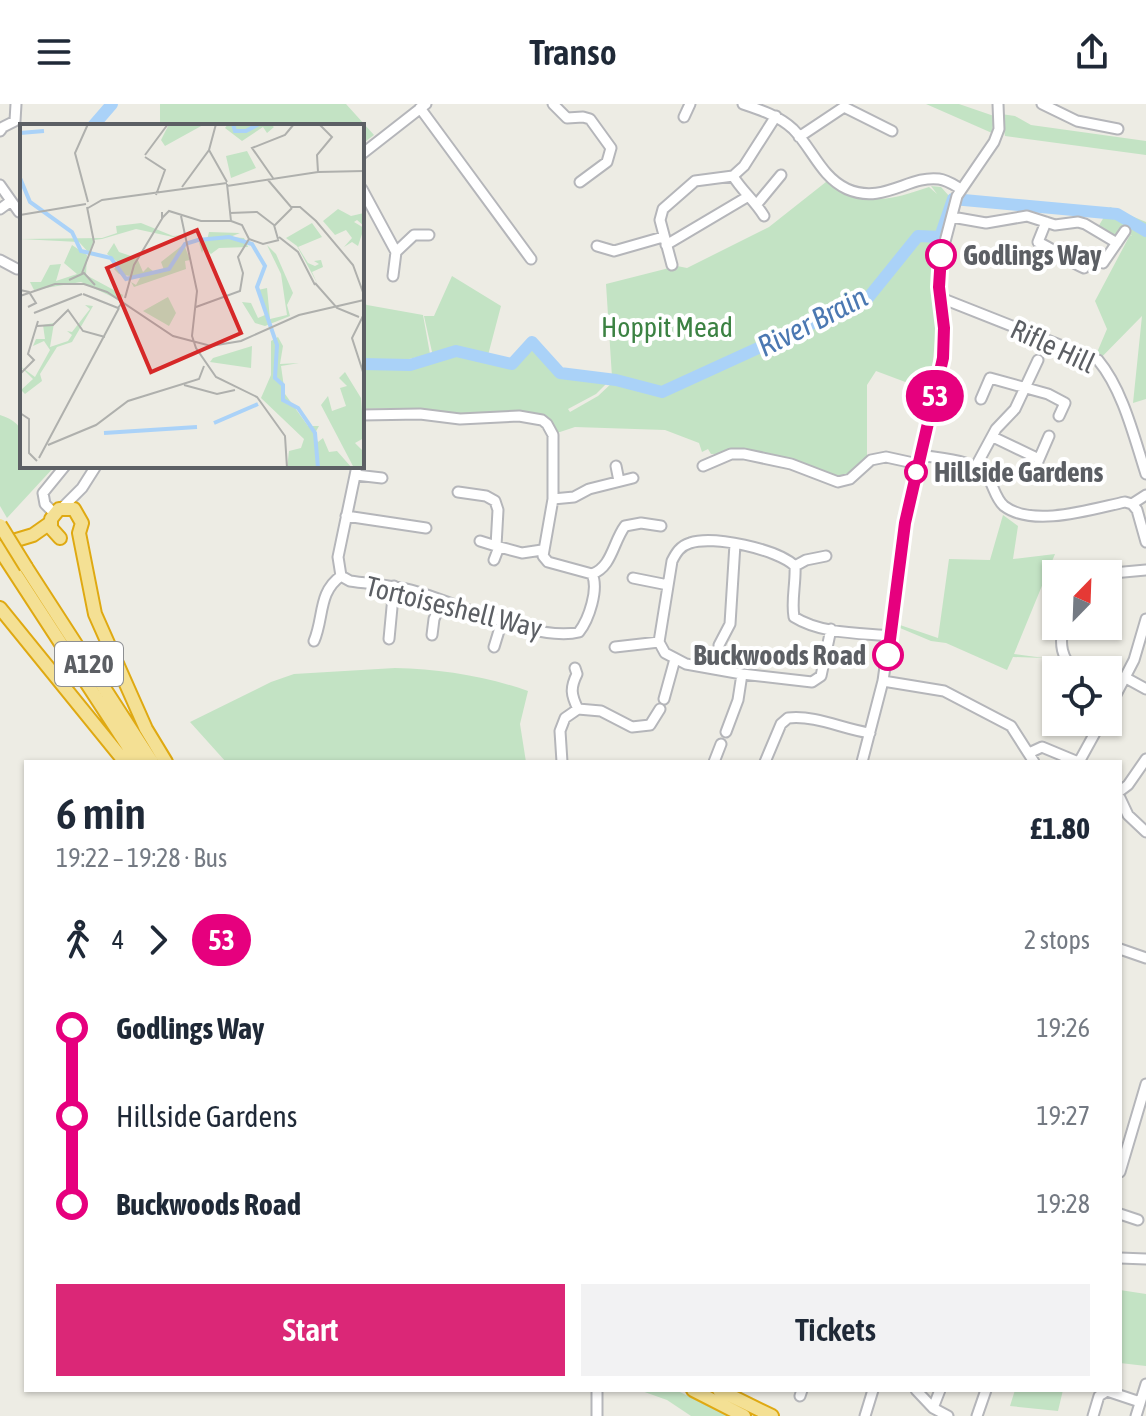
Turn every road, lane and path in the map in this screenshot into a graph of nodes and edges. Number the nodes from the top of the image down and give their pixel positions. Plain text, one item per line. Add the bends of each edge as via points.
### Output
1 (16, 104) edge
2 (553, 104) edge
3 (690, 104) edge
4 (743, 104) edge
5 (998, 104) edge
6 (1042, 104) edge
7 (423, 106) edge
8 (776, 116) junction
9 (684, 117) dead end
10 (15, 121) junction
11 (22, 124) edge
12 (1, 127) edge
13 (1118, 129) dead end
14 (892, 131) dead end
15 (799, 137) junction
16 (364, 152) edge
17 (781, 175) dead end
18 (733, 176) junction
19 (580, 182) dead end
20 (0, 185) edge
21 (364, 193) edge
22 (958, 196) junction
23 (747, 197) junction
24 (11, 201) junction
25 (757, 204) junction
26 (0, 209) edge
27 (19, 212) dead end
28 (764, 216) dead end
29 (952, 217) junction
30 (1046, 222) junction
31 (1125, 231) dead end
32 (429, 235) dead end
33 (664, 241) junction
34 (1117, 243) junction
35 (597, 246) dead end
36 (396, 252) junction
37 (531, 259) dead end
38 (0, 260) edge
39 (1103, 263) dead end
40 (672, 265) dead end
41 (1084, 268) dead end
42 (17, 269) dead end
43 (393, 276) dead end
44 (941, 298) junction
45 (1038, 360) dead end
46 (1025, 389) junction
47 (981, 399) dead end
48 (364, 416) edge
49 (1059, 416) dead end
50 (1049, 436) dead end
51 (993, 437) junction
52 (919, 459) junction
53 (1039, 459) junction
54 (707, 462) dead end
55 (616, 466) dead end
56 (976, 466) junction
57 (63, 468) edge
58 (95, 468) edge
59 (357, 471) edge
60 (1033, 472) dead end
61 (1146, 474) edge
62 (382, 478) dead end
63 (633, 478) dead end
64 (619, 481) junction
65 (82, 488) junction
66 (458, 492) dead end
67 (1146, 495) edge
68 (553, 499) junction
69 (1132, 504) junction
70 (78, 512) junction
71 (56, 514) junction
72 (419, 515) dead end
73 (346, 516) junction
74 (0, 525) edge
75 (661, 526) dead end
76 (79, 533) junction
77 (33, 535) junction
78 (60, 538) junction
79 (480, 541) dead end
80 (1146, 542) edge
81 (735, 544) junction
82 (497, 546) junction
83 (0, 547) edge
84 (542, 550) junction
85 (826, 556) dead end
86 (494, 560) dead end
87 (795, 566) junction
88 (20, 570) junction
89 (1146, 570) edge
90 (1122, 572) edge
91 (592, 574) junction
92 (341, 576) junction
93 (633, 578) dead end
94 (668, 585) junction
95 (394, 586) junction
96 (442, 601) junction
97 (0, 608) edge
98 (1146, 619) edge
99 (502, 621) junction
100 (831, 629) junction
101 (432, 635) dead end
102 (891, 636) junction
103 (389, 639) dead end
104 (314, 641) dead end
105 (659, 642) junction
106 (719, 645) dead end
107 (494, 647) dead end
108 (615, 647) dead end
109 (675, 659) junction
110 (575, 668) dead end
111 (742, 674) junction
112 (1126, 678) junction
113 (883, 681) junction
114 (1122, 682) edge
115 (1146, 689) edge
116 (664, 699) dead end
117 (578, 709) junction
118 (660, 709) dead end
119 (726, 732) dead end
120 (870, 733) junction
121 (1093, 736) edge
122 (721, 744) dead end
123 (1032, 758) edge
124 (1146, 759) edge
125 (123, 760) edge
126 (137, 760) edge
127 (151, 760) edge
128 (165, 760) edge
129 (562, 760) edge
130 (715, 760) edge
131 (766, 760) edge
132 (863, 760) edge
133 (1073, 760) edge
134 (1079, 760) edge
135 (1122, 790) edge
136 (1122, 802) edge
137 (1146, 832) edge
138 (1122, 950) edge
139 (1146, 958) edge
140 (1146, 1084) edge
141 (1124, 1138) edge
142 (1122, 1215) edge
143 (1138, 1220) dead end
144 (1122, 1258) edge
145 (1146, 1259) edge
146 (1146, 1384) edge
147 (597, 1392) edge
148 (697, 1392) edge
149 (723, 1392) edge
150 (872, 1392) edge
151 (918, 1392) edge
152 (939, 1392) edge
153 (985, 1392) edge
154 (1105, 1392) edge
155 (1110, 1392) edge
156 (1140, 1402) junction
157 (933, 1408) junction
158 (597, 1416) edge
159 (744, 1416) edge
160 (772, 1416) edge
161 (865, 1416) edge
162 (948, 1416) edge
163 (977, 1416) edge
164 (1093, 1416) edge
165 (1136, 1416) edge

1 - 10 street
2 - 19 street via 567,118 590,119 611,148 607,162
3 - 9 street
4 - 8 street
5 - 22 street via 994,142
6 - 13 street via 1077,121
7 - 16 street
7 - 37 street
8 - 15 street
8 - 18 street
10 - 11 street
10 - 12 street
14 - 15 street via 844,107
15 - 22 street via 831,178 848,190 879,193 943,179
17 - 25 street
18 - 23 street
18 - 33 street via 695,181 673,198 660,220
20 - 24 street
21 - 36 street
22 - 29 street
23 - 25 street
23 - 33 street
24 - 26 street
24 - 27 street
25 - 28 street
29 - 30 street via 986,223 1027,216
29 - 44 street via 940,263
30 - 34 street via 1085,224
30 - 41 street via 1038,242
31 - 34 street
32 - 36 street via 414,235
33 - 35 street via 614,251
33 - 40 street
34 - 39 street
36 - 43 street
38 - 42 street
44 - 52 street via 943,358
44 - 61 street, Rifle Hill via 1098,360 1121,404
45 - 46 street
46 - 47 street via 990,378
46 - 49 street via 1065,403
46 - 51 street
48 - 68 street via 542,420 553,435
50 - 53 street
51 - 53 street
51 - 56 street
52 - 54 street via 871,460 850,479 838,482 744,454
52 - 56 street
52 - 102 street
53 - 60 street
55 - 64 street
56 - 69 street via 1000,502 1023,516
57 - 71 street via 43,493 45,504
58 - 65 street
59 - 62 street
59 - 73 street, Tortoiseshell Way
63 - 64 street
64 - 68 street
65 - 70 street
65 - 71 street
66 - 82 street via 474,488 492,498 497,505
67 - 69 street
68 - 84 street
69 - 80 street
70 - 71 highway
70 - 76 highway
71 - 77 highway
71 - 78 highway via 54,534
72 - 73 street via 422,527
73 - 92 street, Tortoiseshell Way via 338,557
74 - 88 highway, A120, bridge
75 - 91 street via 647,519 625,526 606,565
76 - 78 highway
76 - 128 highway via 95,614
77 - 78 highway
77 - 83 highway
79 - 82 street
81 - 87 street via 786,557
81 - 94 street via 690,543 676,551
81 - 106 street via 730,624
82 - 84 street via 522,553
82 - 86 street
83 - 88 highway, A120
84 - 91 street via 546,567
85 - 87 street
87 - 100 street via 794,617
88 - 126 highway, A120
88 - 127 highway, A120
89 - 90 street
91 - 99 street, Tortoiseshell Way via 595,584 579,632
92 - 95 street, Tortoiseshell Way
92 - 104 street via 325,594
93 - 94 street
94 - 105 street
95 - 96 street, Tortoiseshell Way
95 - 103 street
96 - 99 street, Tortoiseshell Way
96 - 101 street
97 - 125 highway
98 - 112 street
99 - 107 street
100 - 102 street
100 - 111 street via 821,676 812,682
102 - 113 street
105 - 108 street
105 - 109 street
109 - 111 street
109 - 116 street
110 - 117 street via 571,695
111 - 119 street
112 - 114 street
112 - 115 street
113 - 120 street
113 - 123 street via 944,691 1011,726
117 - 118 street via 601,711 632,727 650,725
117 - 129 street via 565,718 560,731
120 - 131 street via 827,721 788,718
120 - 132 street
121 - 134 street
122 - 130 street
123 - 133 street via 1042,747
124 - 135 street
136 - 137 street
138 - 139 street
140 - 141 street
142 - 143 street
144 - 145 street
146 - 156 street
147 - 158 street
148 - 159 highway
149 - 160 highway
150 - 161 street
151 - 157 street
152 - 157 street
153 - 163 street
154 - 164 street
155 - 156 street
156 - 165 street
157 - 162 street

